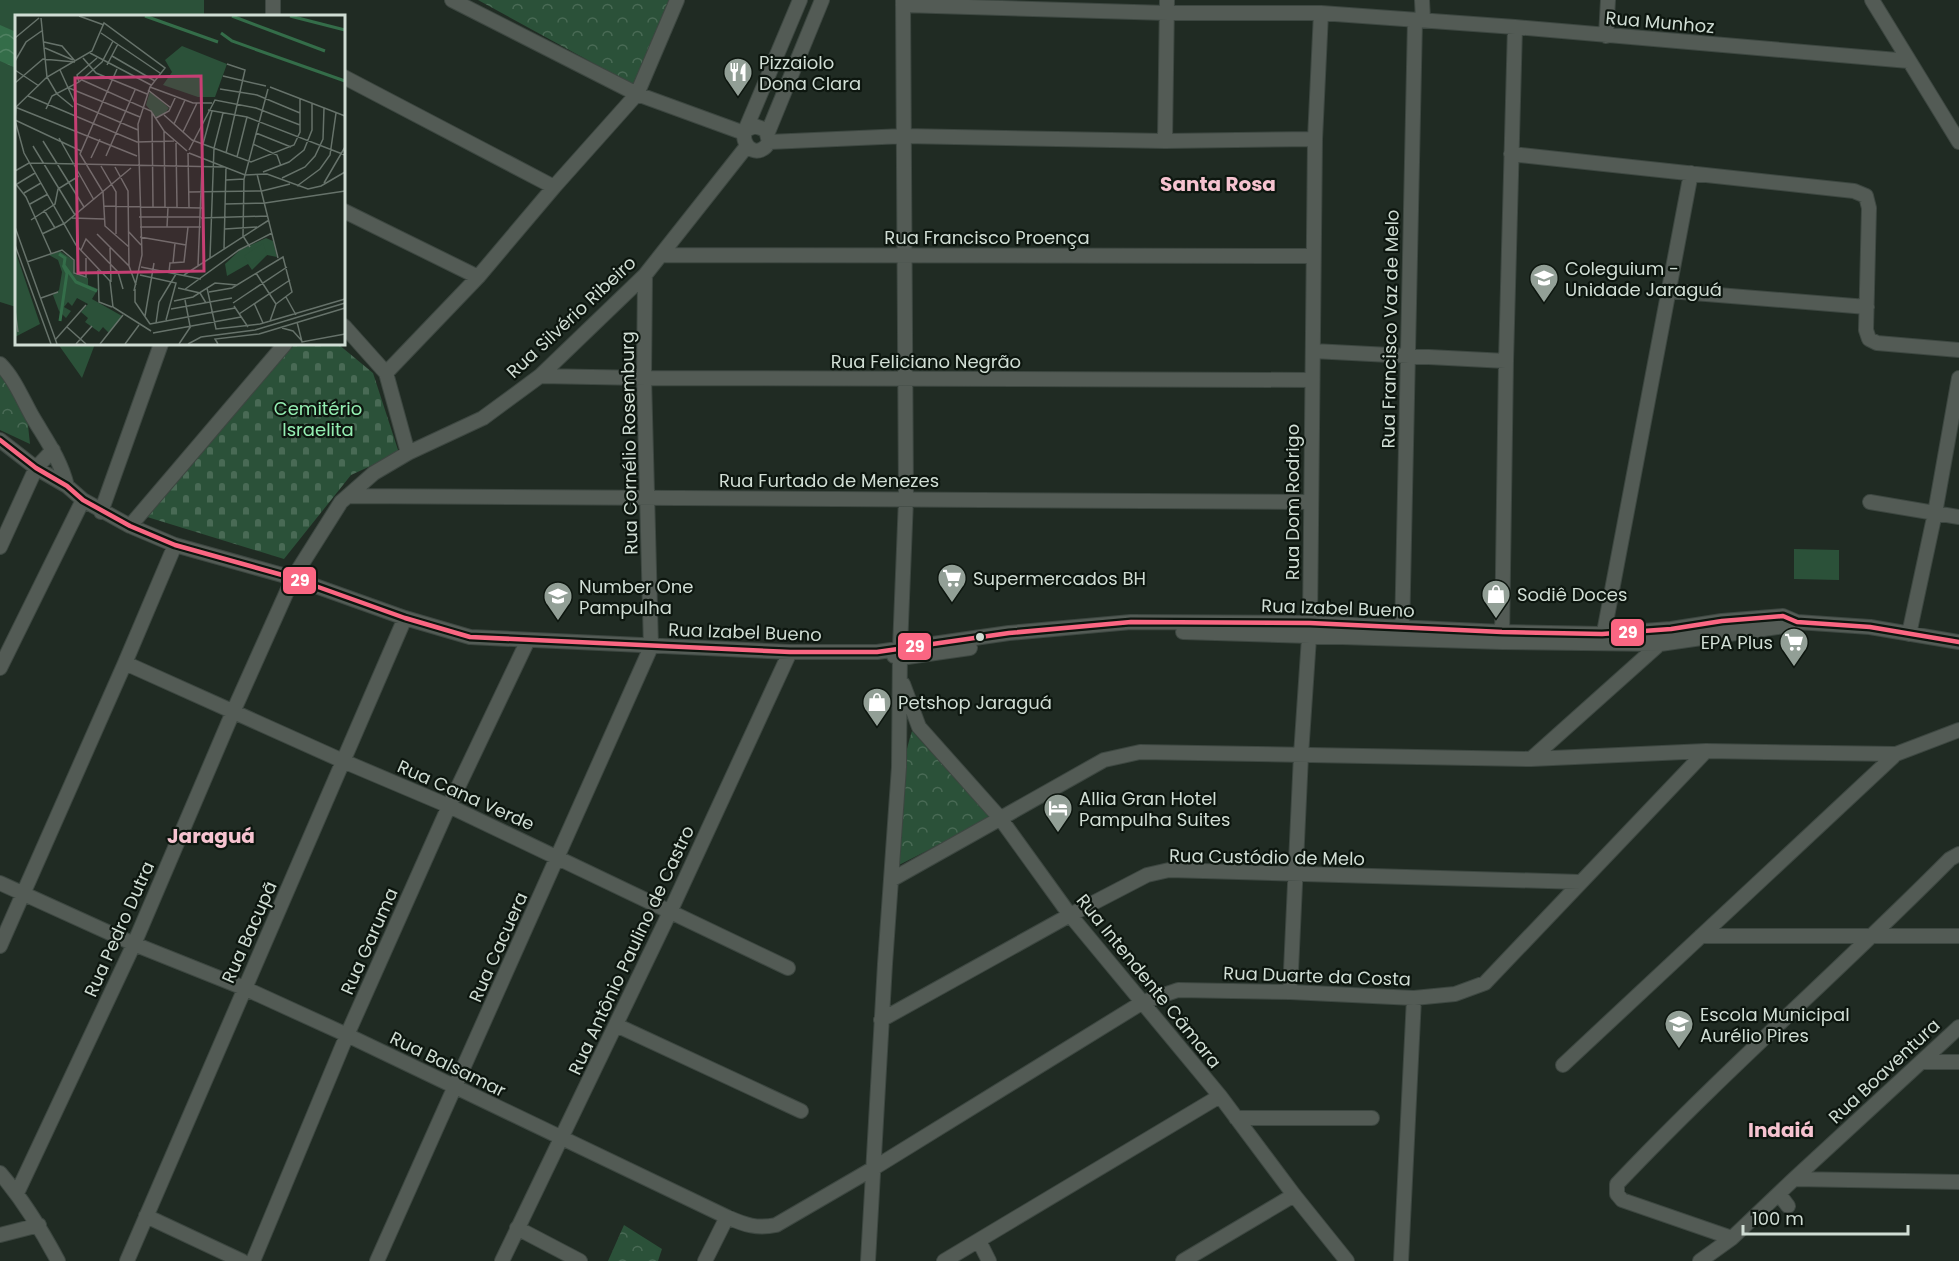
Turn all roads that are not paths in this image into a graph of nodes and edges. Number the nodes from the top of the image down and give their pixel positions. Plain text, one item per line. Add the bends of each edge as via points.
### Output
1 (452, 0) edge
2 (677, 0) edge
3 (800, 0) edge
4 (822, 0) edge
5 (1422, 0) edge
6 (1608, 0) edge
7 (1872, 0) edge
8 (903, 3) edge
9 (1167, 7) edge
10 (1321, 13) junction
11 (1419, 20) junction
12 (1515, 27) junction
13 (1606, 36) junction
14 (1909, 61) junction
15 (345, 78) edge
16 (637, 94) junction
17 (746, 136) junction
18 (904, 136) junction
19 (768, 137) junction
20 (1315, 139) junction
21 (1165, 141) junction
22 (1959, 142) edge
23 (1511, 154) junction
24 (1691, 174) junction
25 (554, 187) junction
26 (345, 211) edge
27 (662, 255) junction
28 (905, 255) junction
29 (1313, 256) junction
30 (645, 275) junction
31 (478, 277) junction
32 (630, 289) junction
33 (1669, 291) junction
34 (645, 293) junction
35 (1867, 307) junction
36 (345, 327) edge
37 (161, 345) edge
38 (284, 345) edge
39 (1959, 350) edge
40 (1313, 351) junction
41 (1407, 356) junction
42 (1506, 361) junction
43 (0, 364) edge
44 (386, 373) junction
45 (540, 375) junction
46 (644, 378) junction
47 (1959, 378) edge
48 (905, 380) junction
49 (1312, 380) junction
50 (0, 440) edge
51 (53, 450) junction
52 (408, 453) junction
53 (36, 468) junction
54 (67, 486) junction
55 (348, 496) junction
56 (647, 497) junction
57 (906, 499) junction
58 (83, 501) junction
59 (1310, 502) junction
60 (1870, 502) dead end
61 (101, 512) junction
62 (1935, 513) junction
63 (1959, 517) edge
64 (130, 526) junction
65 (175, 545) junction
66 (0, 547) edge
67 (293, 578) junction
68 (405, 618) junction
69 (1722, 621) junction
70 (1797, 621) junction
71 (1309, 629) junction
72 (1402, 633) junction
73 (1909, 634) junction
74 (1502, 637) junction
75 (1602, 639) junction
76 (528, 640) junction
77 (1959, 642) edge
78 (1660, 644) junction
79 (651, 647) junction
80 (1646, 649) junction
81 (790, 652) junction
82 (900, 653) junction
83 (125, 663) junction
84 (0, 668) edge
85 (901, 679) junction
86 (233, 712) junction
87 (919, 728) junction
88 (1956, 735) edge
89 (898, 736) junction
90 (1706, 751) junction
91 (1896, 754) junction
92 (1301, 756) junction
93 (1532, 759) junction
94 (343, 761) junction
95 (449, 806) junction
96 (1000, 818) junction
97 (1959, 854) edge
98 (558, 857) junction
99 (1295, 875) junction
100 (891, 880) junction
101 (1580, 882) junction
102 (0, 883) edge
103 (24, 895) junction
104 (670, 912) junction
105 (1070, 915) junction
106 (1875, 935) junction
107 (1701, 936) junction
108 (1959, 936) edge
109 (134, 944) junction
110 (0, 946) edge
111 (788, 968) dead end
112 (244, 988) junction
113 (1290, 992) junction
114 (1414, 998) junction
115 (1143, 1002) junction
116 (881, 1020) junction
117 (616, 1025) junction
118 (1959, 1027) edge
119 (347, 1035) junction
120 (1922, 1062) junction
121 (1959, 1062) edge
122 (1563, 1065) dead end
123 (454, 1087) junction
124 (1220, 1096) junction
125 (801, 1111) dead end
126 (1236, 1118) junction
127 (1372, 1118) dead end
128 (560, 1138) junction
129 (874, 1167) junction
130 (0, 1173) edge
131 (1794, 1179) junction
132 (1959, 1182) edge
133 (17, 1193) junction
134 (1779, 1194) junction
135 (1294, 1196) junction
136 (1788, 1206) dead end
137 (146, 1216) junction
138 (727, 1217) junction
139 (39, 1225) junction
140 (517, 1228) junction
141 (0, 1235) edge
142 (1732, 1238) junction
143 (979, 1241) junction
144 (58, 1261) edge
145 (127, 1261) edge
146 (242, 1261) edge
147 (253, 1261) edge
148 (377, 1261) edge
149 (502, 1261) edge
150 (580, 1261) edge
151 (705, 1261) edge
152 (868, 1261) edge
153 (944, 1261) edge
154 (989, 1261) edge
155 (1183, 1261) edge
156 (1347, 1261) edge
157 (1401, 1261) edge
158 (1700, 1261) edge

1 - 16 street
2 - 16 street
3 - 17 street, Rua Silvério Ribeiro
4 - 19 street
5 - 11 street, Rua Francisco Vaz de Melo
6 - 13 street
7 - 14 street
8 - 9 street, Rua Munhoz
8 - 18 street
9 - 10 street, Rua Munhoz
9 - 21 street
10 - 11 street, Rua Munhoz
10 - 20 street, Rua Dom Rodrigo
11 - 12 street, Rua Munhoz
11 - 41 street, Rua Francisco Vaz de Melo
12 - 13 street, Rua Munhoz
12 - 23 street
13 - 14 street, Rua Munhoz
14 - 22 street
15 - 25 street
16 - 17 street
16 - 25 street
17 - 19 street via 759,126
17 - 19 street via 752,150 760,151
17 - 27 street, Rua Silvério Ribeiro
18 - 19 street
18 - 21 street
18 - 28 street
20 - 21 street
20 - 29 street, Rua Dom Rodrigo
23 - 24 street
23 - 42 street
24 - 33 street
24 - 35 street via 1854,191 1866,196
25 - 31 street
26 - 31 street
27 - 28 street, Rua Francisco Proença
27 - 30 street, Rua Silvério Ribeiro
28 - 29 street, Rua Francisco Proença
28 - 48 street
29 - 40 street, Rua Dom Rodrigo
30 - 32 street, Rua Silvério Ribeiro
30 - 34 street, Rua Cornélio Rosemburg
31 - 44 street
32 - 34 street
32 - 45 street, Rua Silvério Ribeiro
33 - 35 street
33 - 75 street
34 - 46 street, Rua Cornélio Rosemburg
35 - 39 street via 1866,330 1869,339 1877,343
36 - 44 street
37 - 61 street
38 - 64 street
40 - 41 street
40 - 49 street, Rua Dom Rodrigo
41 - 42 street
41 - 72 street, Rua Francisco Vaz de Melo
42 - 74 street
43 - 51 street
44 - 52 street
45 - 46 street, Rua Feliciano Negrão
45 - 52 street, Rua Silvério Ribeiro via 483,418
46 - 48 street, Rua Feliciano Negrão
46 - 56 street, Rua Cornélio Rosemburg
47 - 62 street
48 - 49 street, Rua Feliciano Negrão
48 - 57 street
49 - 59 street, Rua Dom Rodrigo
50 - 53 street
51 - 53 street
51 - 54 street
52 - 55 street, Rua Silvério Ribeiro via 374,473
53 - 54 street
53 - 66 street
54 - 58 street, Rua Izabel Bueno
55 - 56 street, Rua Furtado de Menezes
55 - 67 street, Rua Silvério Ribeiro
56 - 57 street, Rua Furtado de Menezes
56 - 79 street, Rua Cornélio Rosemburg
57 - 59 street, Rua Furtado de Menezes
57 - 82 street
58 - 61 street, Rua Izabel Bueno
58 - 84 street
59 - 71 street, Rua Dom Rodrigo
60 - 62 street
61 - 64 street, Rua Izabel Bueno
62 - 63 street
62 - 73 street
64 - 65 street, Rua Izabel Bueno
65 - 67 street, Rua Izabel Bueno
65 - 83 street
67 - 68 street, Rua Izabel Bueno
67 - 86 street, Rua Pedro Dutra
68 - 76 street, Rua Izabel Bueno via 470,637
68 - 94 street, Rua Bacupã
69 - 70 street, Rua Izabel Bueno via 1783,616
69 - 75 street, Rua Izabel Bueno
69 - 78 street via 1672,634
70 - 73 street, Rua Izabel Bueno
70 - 78 street, Rua Izabel Bueno
71 - 72 street, Rua Izabel Bueno
71 - 82 street, Rua Izabel Bueno via 1131,622 1009,633
71 - 92 street, Rua Dom Rodrigo
72 - 74 street, Rua Izabel Bueno
73 - 77 street, Rua Izabel Bueno
74 - 75 street, Rua Izabel Bueno
75 - 80 street, Rua Izabel Bueno
76 - 79 street, Rua Izabel Bueno
76 - 95 street, Rua Garuma
78 - 80 street
79 - 81 street, Rua Izabel Bueno
79 - 98 street, Rua Cacuera
80 - 93 street
81 - 82 street, Rua Izabel Bueno
81 - 104 street, Rua Antônio Paulino de Castro
82 - 85 street
83 - 86 street, Rua Cana Verde
83 - 103 street
85 - 87 street, Rua Intendente Câmara
85 - 89 street
86 - 94 street, Rua Cana Verde
86 - 109 street, Rua Pedro Dutra
87 - 89 street via 903,728
87 - 96 street, Rua Intendente Câmara
88 - 91 street
89 - 100 street
90 - 91 street
90 - 93 street
90 - 101 street, Rua Duarte da Costa
91 - 107 street
92 - 93 street
92 - 96 street via 1140,752 1104,760
92 - 99 street, Rua Dom Rodrigo
94 - 95 street, Rua Cana Verde
94 - 112 street, Rua Bacupã
95 - 98 street, Rua Cana Verde
95 - 119 street, Rua Garuma
96 - 100 street
96 - 105 street, Rua Intendente Câmara
97 - 106 street
98 - 104 street, Rua Cana Verde
98 - 123 street, Rua Cacuera
99 - 101 street, Rua Custódio de Melo
99 - 105 street, Rua Custódio de Melo via 1169,870 1147,875
99 - 113 street, Rua Dom Rodrigo
100 - 116 street
101 - 114 street, Rua Duarte da Costa via 1485,983 1455,994
102 - 103 street, Rua Balsamar
103 - 109 street, Rua Balsamar
103 - 110 street
104 - 111 street, Rua Cana Verde
104 - 117 street, Rua Antônio Paulino de Castro
105 - 115 street, Rua Intendente Câmara
105 - 116 street, Rua Custódio de Melo
106 - 107 street
106 - 108 street
106 - 142 street via 1671,1126 1617,1184 1622,1200
107 - 122 street
109 - 112 street, Rua Balsamar
109 - 133 street, Rua Pedro Dutra
112 - 119 street, Rua Balsamar
112 - 137 street, Rua Bacupã
113 - 114 street, Rua Duarte da Costa
113 - 115 street, Rua Duarte da Costa via 1178,990
114 - 157 street
115 - 124 street, Rua Intendente Câmara
115 - 129 street, Rua Duarte da Costa
116 - 129 street
117 - 125 street
117 - 128 street, Rua Antônio Paulino de Castro
118 - 120 street, Rua Boaventura
119 - 123 street, Rua Balsamar
119 - 147 street, Rua Garuma
120 - 121 street
120 - 131 street, Rua Boaventura
123 - 128 street, Rua Balsamar
123 - 148 street, Rua Cacuera
124 - 126 street, Rua Intendente Câmara
124 - 143 street
126 - 127 street
126 - 135 street, Rua Intendente Câmara
128 - 138 street, Rua Balsamar
128 - 140 street, Rua Antônio Paulino de Castro
129 - 138 street, Rua Balsamar via 776,1225 750,1227
129 - 152 street
130 - 133 street
131 - 132 street
131 - 134 street, Rua Boaventura
133 - 139 street
134 - 136 street
134 - 142 street, Rua Boaventura
135 - 155 street
135 - 156 street, Rua Intendente Câmara
137 - 145 street, Rua Bacupã
137 - 146 street
138 - 151 street
139 - 141 street
139 - 144 street
140 - 149 street, Rua Antônio Paulino de Castro
140 - 150 street
142 - 158 street, Rua Boaventura
143 - 153 street
143 - 154 street

